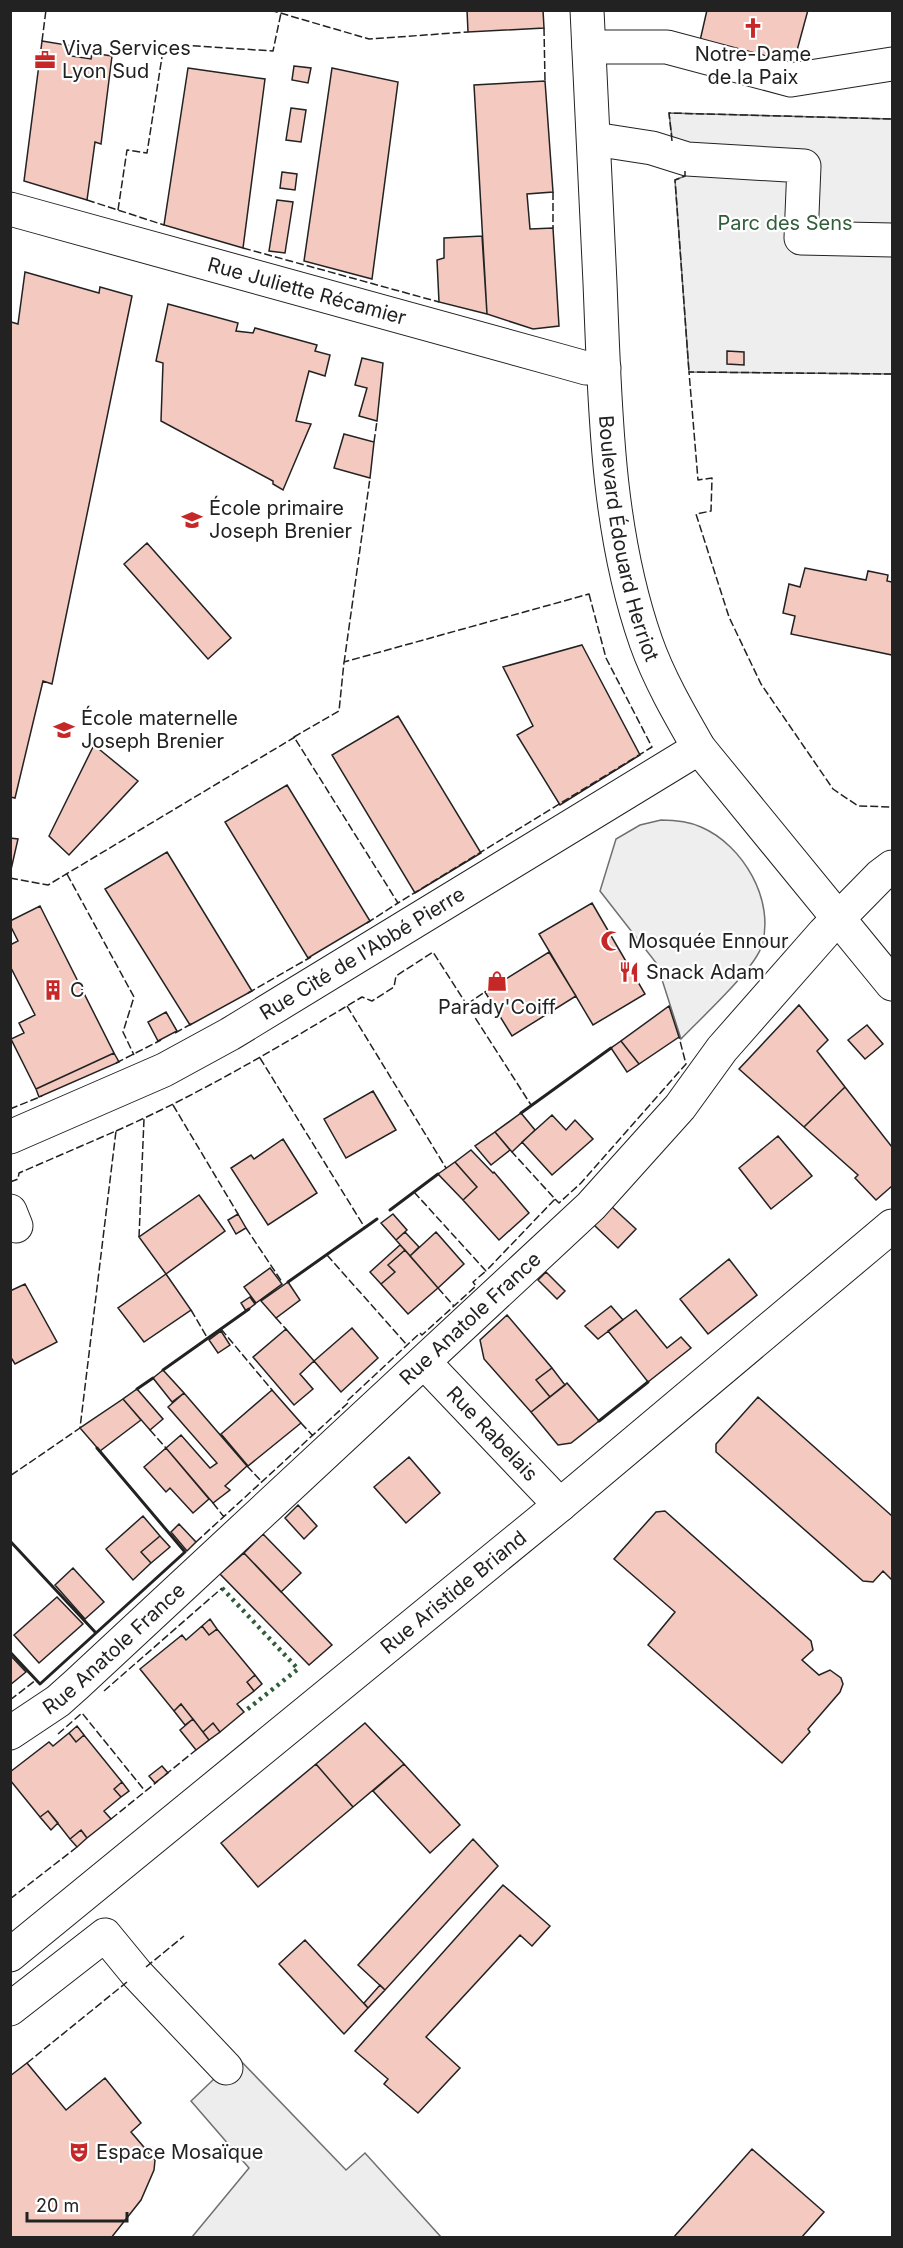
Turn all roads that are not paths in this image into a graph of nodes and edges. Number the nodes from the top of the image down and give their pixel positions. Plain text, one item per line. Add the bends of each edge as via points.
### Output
1 (587, 10) edge
2 (589, 47) junction
3 (892, 64) edge
4 (594, 139) junction
5 (10, 209) edge
6 (892, 240) edge
7 (604, 368) junction
8 (699, 748) junction
9 (892, 867) edge
10 (838, 918) junction
11 (892, 984) edge
12 (10, 1137) edge
13 (892, 1226) edge
14 (424, 1362) junction
15 (560, 1505) junction
16 (10, 1733) edge
17 (10, 1956) edge
18 (10, 2009) edge
19 (226, 2068) dead end

1 - 2 street, Boulevard Édouard Herriot
2 - 3 street via 667,47 791,80
2 - 4 street, Boulevard Édouard Herriot
4 - 6 street via 652,148 687,159 804,166 801,238
4 - 7 street, Boulevard Édouard Herriot
5 - 7 street, Rue Juliette Récamier via 586,368
7 - 8 street, Boulevard Édouard Herriot via 614,510 623,562 646,643
8 - 10 street, Boulevard Édouard Herriot
8 - 12 street, Rue Cité de l'Abbé Pierre via 230,1034 164,1070
9 - 10 street, Rue Anatole France
10 - 11 street, Boulevard Édouard Herriot
10 - 14 street, Rue Anatole France via 722,1048 680,1107 591,1206
13 - 15 street, Rue Aristide Briand
14 - 15 street, Rue Rabelais
14 - 16 street, Rue Anatole France via 58,1701
15 - 17 street, Rue Aristide Briand
18 - 19 street via 105,1935

